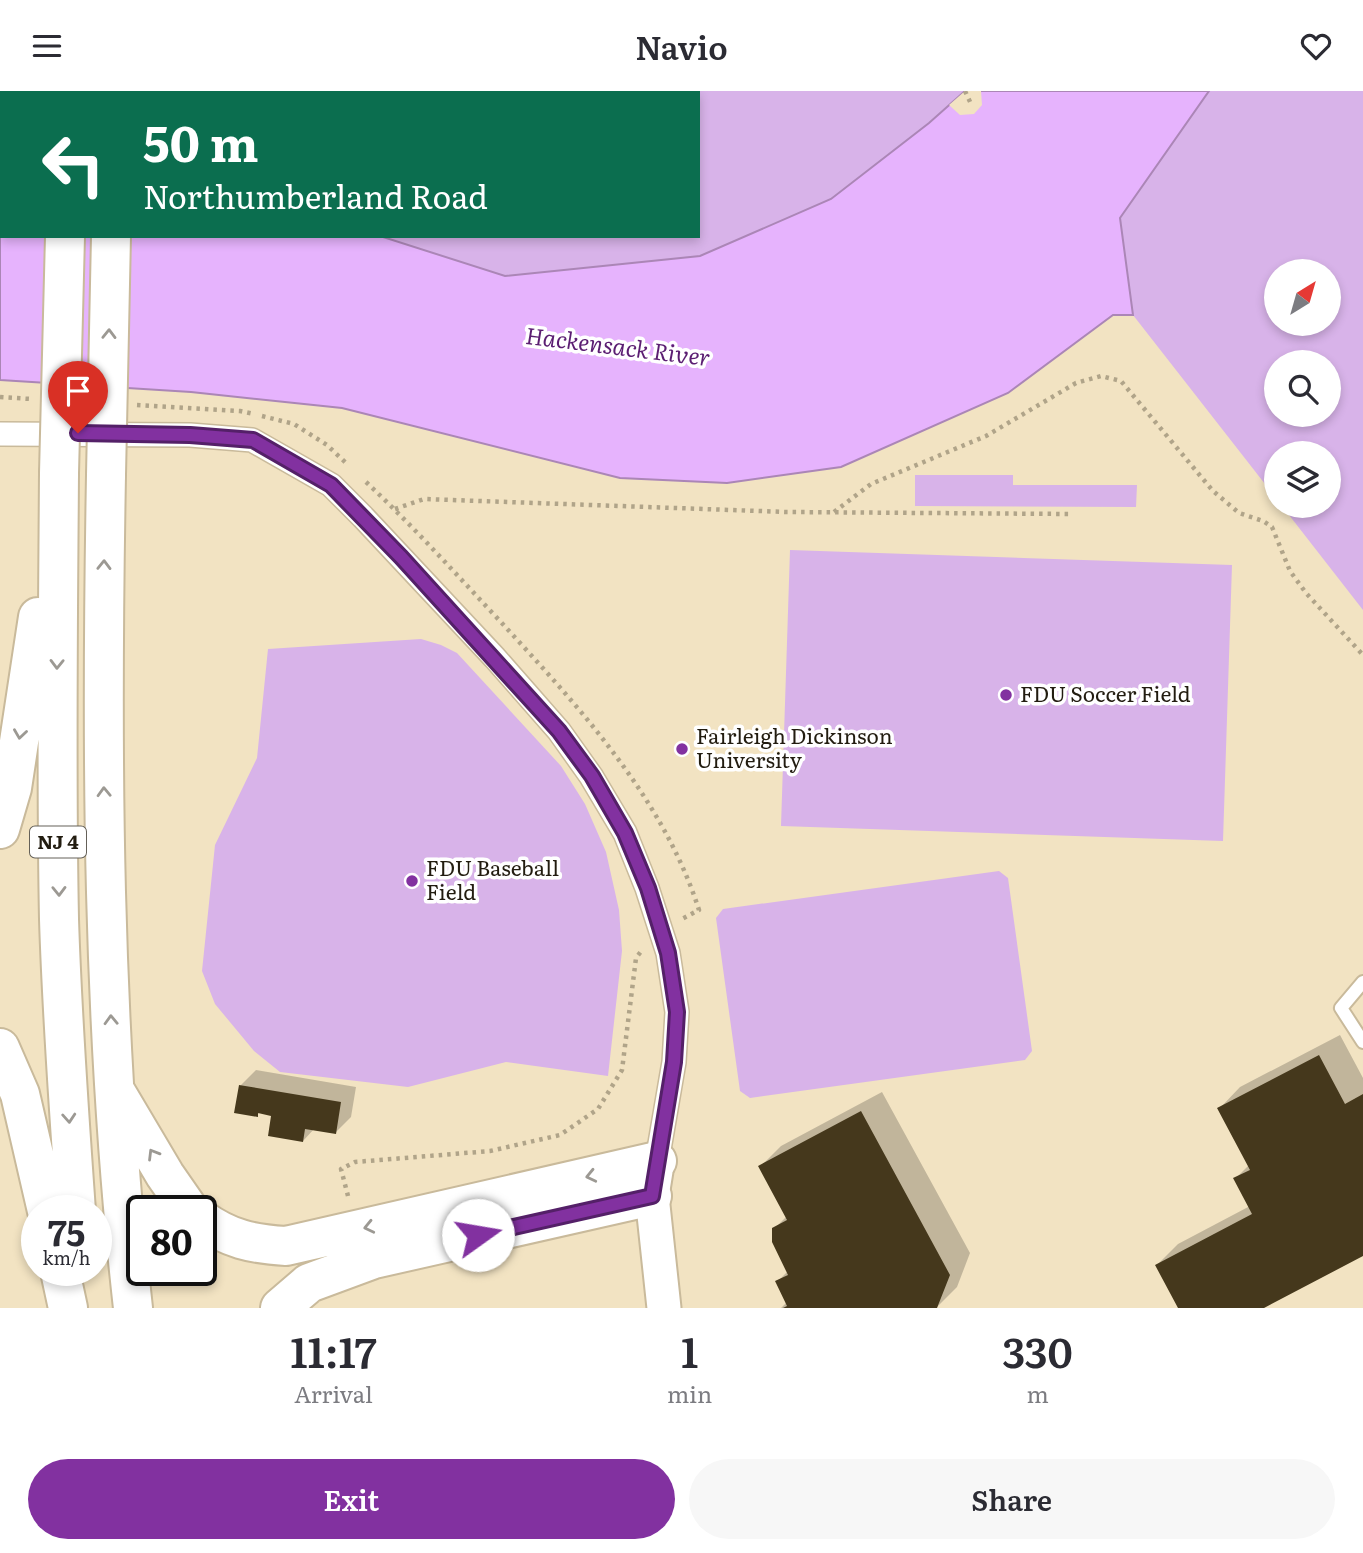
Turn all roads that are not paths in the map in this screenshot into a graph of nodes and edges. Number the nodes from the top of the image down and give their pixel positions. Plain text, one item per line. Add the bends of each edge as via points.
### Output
1 (65, 238) edge
2 (111, 238) edge
3 (0, 433) edge
4 (59, 473) junction
5 (0, 829) edge
6 (1363, 982) edge
7 (1363, 1042) edge
8 (0, 1048) edge
9 (113, 1088) junction
10 (655, 1178) junction
11 (43, 1195) edge
12 (75, 1195) edge
13 (179, 1195) edge
14 (217, 1230) edge
15 (63, 1286) edge
16 (82, 1286) edge
17 (68, 1308) edge
18 (84, 1308) edge
19 (133, 1308) edge
20 (280, 1308) edge
21 (664, 1308) edge

1 - 4 highway, NJ 4, bridge
9 -> 2 highway, NJ 4, bridge via 103,766
3 - 10 street via 253,440 331,485 559,731 625,833 668,953 677,1012 674,1062
4 -> 5 highway via 12,788
4 -> 12 highway, NJ 4 via 59,922
6 - 7 lane via 1340,1008
8 - 11 highway via 20,1094
13 -> 9 highway
9 - 19 highway, NJ 4
10 -> 14 highway via 285,1247 254,1244
10 - 20 highway via 374,1259 309,1283
10 - 21 main road
15 - 17 highway
16 - 18 highway

